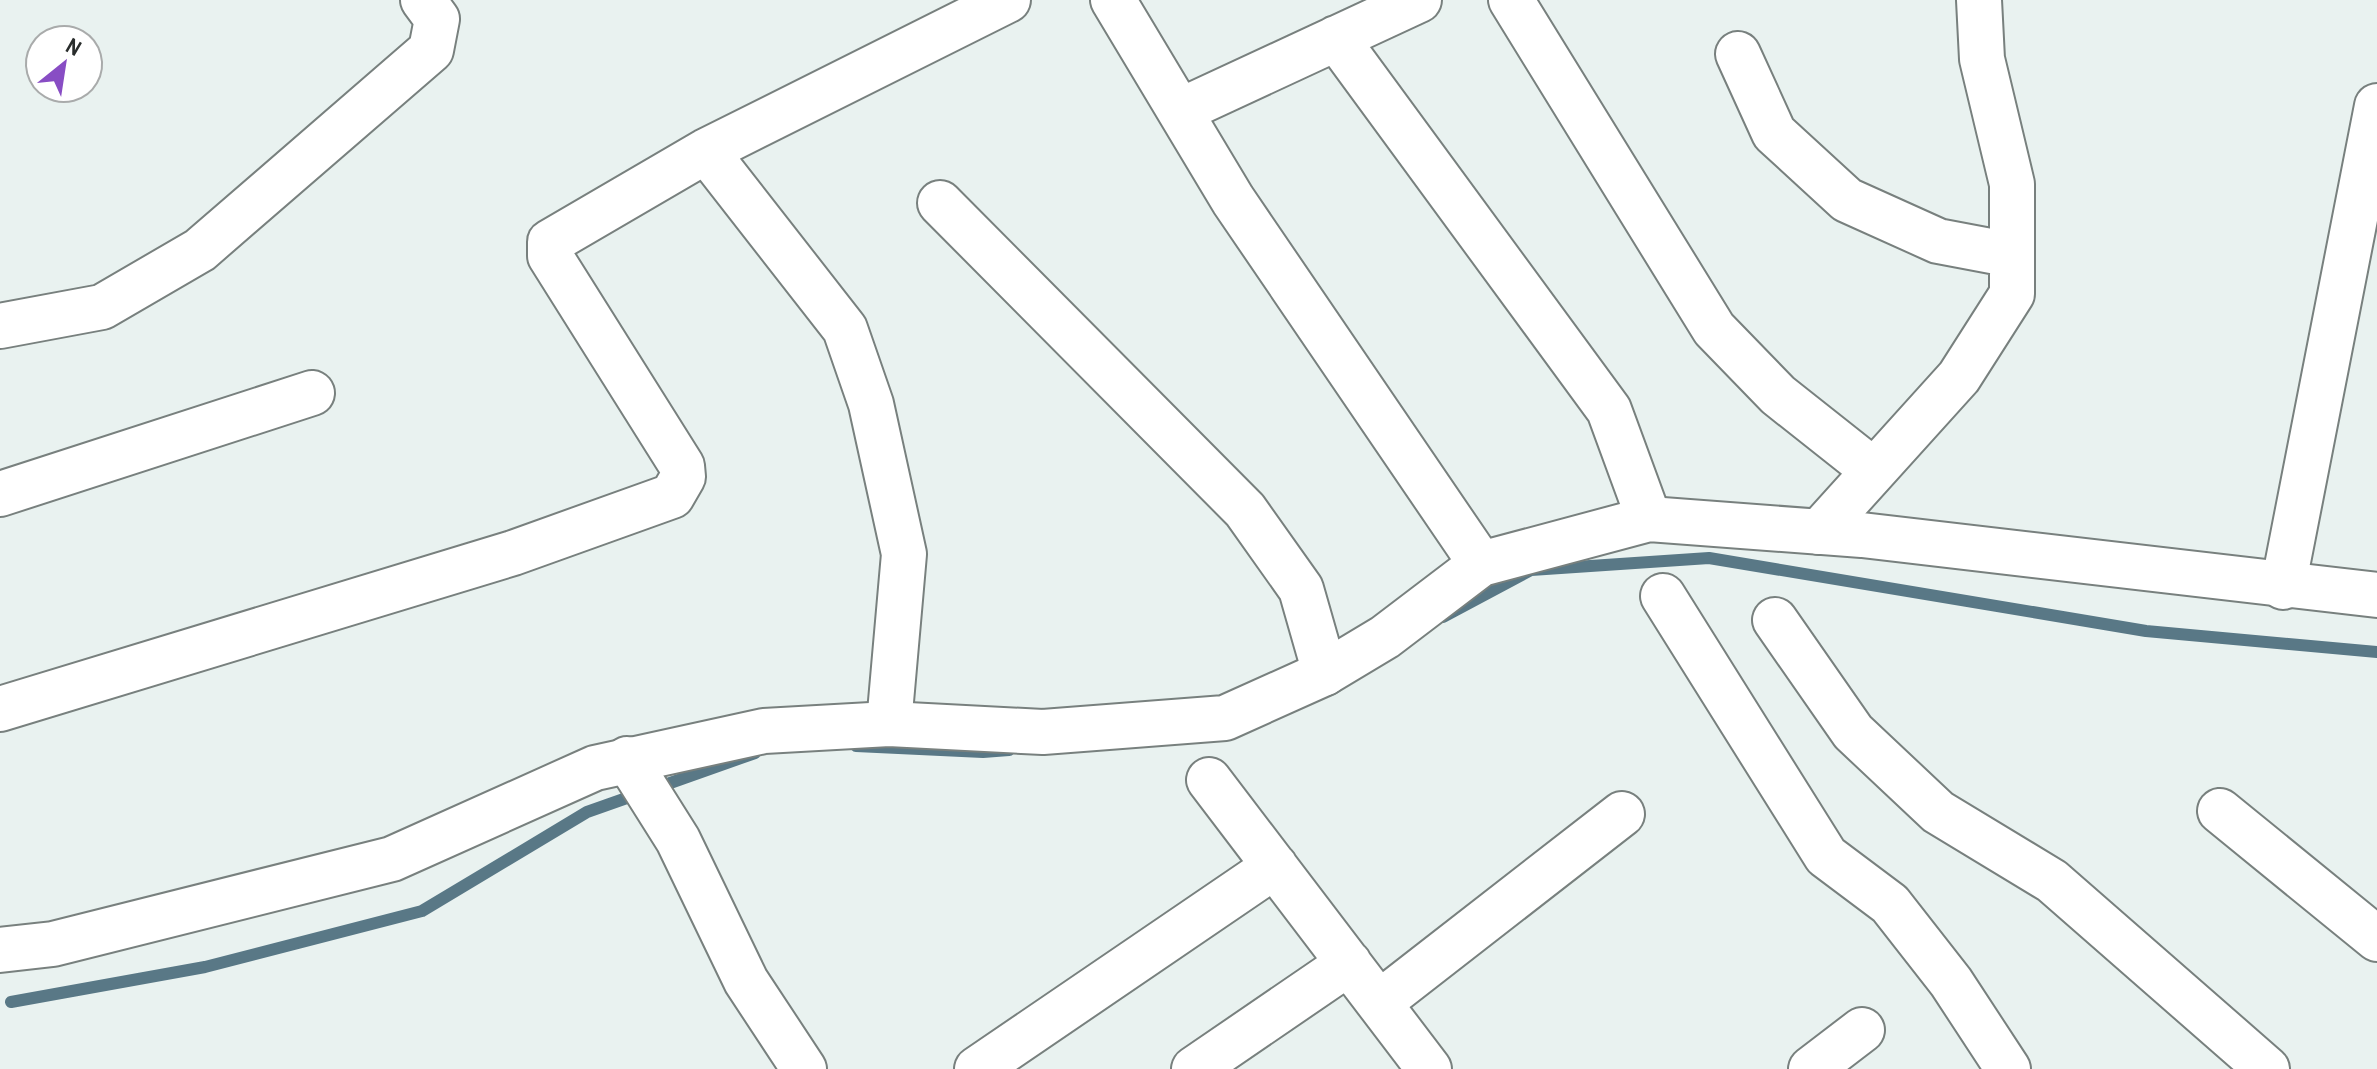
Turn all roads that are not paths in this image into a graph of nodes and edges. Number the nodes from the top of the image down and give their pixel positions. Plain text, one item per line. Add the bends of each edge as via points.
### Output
1 (423, 0) edge
2 (1008, 0) edge
3 (1113, 0) edge
4 (1419, 0) edge
5 (1511, 0) edge
6 (1979, 0) edge
7 (1336, 38) junction
8 (1738, 54) dead end
9 (2377, 106) edge
10 (1182, 110) junction
11 (706, 151) junction
12 (940, 203) dead end
13 (2012, 255) junction
14 (0, 326) edge
15 (312, 393) dead end
16 (1874, 471) junction
17 (0, 494) edge
18 (1649, 519) junction
19 (1819, 532) junction
20 (1481, 564) junction
21 (2283, 587) junction
22 (2377, 595) edge
23 (1663, 596) dead end
24 (1775, 620) dead end
25 (1325, 673) junction
26 (0, 709) edge
27 (889, 724) junction
28 (630, 764) junction
29 (1209, 780) dead end
30 (2220, 811) dead end
31 (1622, 814) dead end
32 (1275, 866) junction
33 (2377, 939) edge
34 (0, 948) edge
35 (1349, 963) junction
36 (1379, 1003) junction
37 (1862, 1030) dead end
38 (804, 1069) edge
39 (977, 1069) edge
40 (1194, 1069) edge
41 (1429, 1069) edge
42 (1811, 1069) edge
43 (2008, 1069) edge
44 (2267, 1069) edge

1 - 14 street via 437,19 431,50 200,250 102,307
2 - 11 street
3 - 10 street
4 - 7 street
5 - 16 street via 1714,329 1778,395
6 - 13 street via 1982,59 2012,184
7 - 10 street
7 - 18 street via 1609,410
8 - 13 street via 1774,133 1847,200 1938,241
9 - 21 street
10 - 20 street via 1233,200
11 - 26 street via 550,242 550,256 682,466 683,477 672,496 513,553
11 - 27 street via 845,329 871,404 904,554
12 - 25 street via 1245,510 1301,589
13 - 16 street via 2012,294 1959,377
15 - 17 street
16 - 19 street
18 - 19 street
18 - 20 street
19 - 21 street
20 - 25 street via 1385,637
21 - 22 street
23 - 43 street via 1826,856 1890,904 1951,982
24 - 44 street via 1853,732 1938,812 2052,881
25 - 27 street via 1225,718 1043,732
27 - 28 street via 764,731
28 - 34 street via 595,768 392,859 53,944
28 - 38 street via 678,840 746,981
29 - 32 street
30 - 33 street
31 - 36 street
32 - 35 street
32 - 39 street
35 - 36 street
35 - 40 street
36 - 41 street
37 - 42 street

